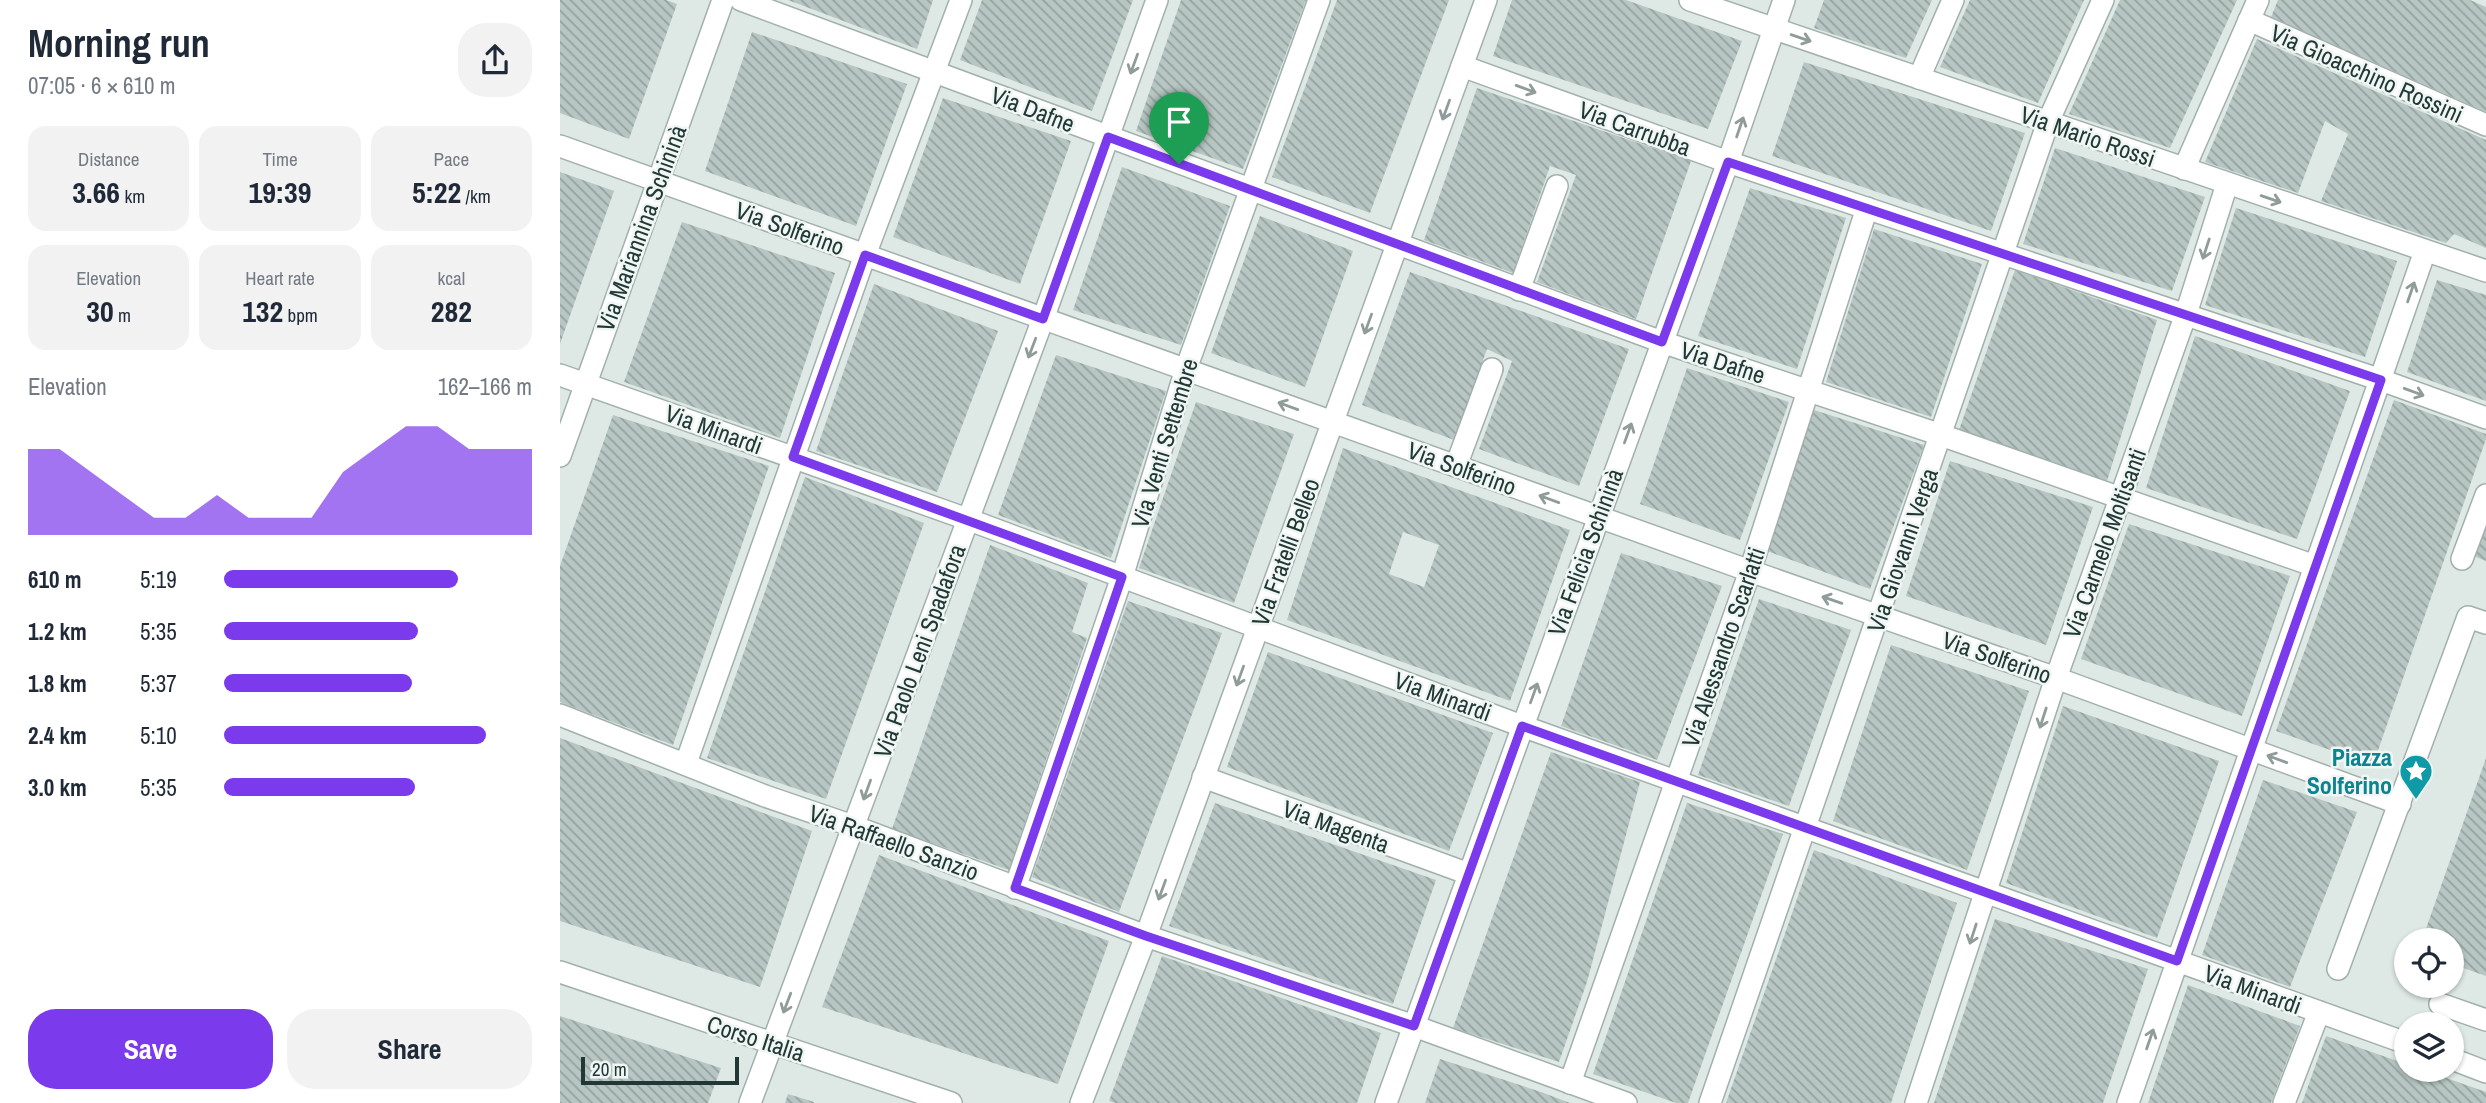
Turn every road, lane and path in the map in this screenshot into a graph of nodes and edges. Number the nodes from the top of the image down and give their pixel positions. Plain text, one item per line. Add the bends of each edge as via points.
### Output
1 (723, 0) edge
2 (741, 0) edge
3 (961, 0) edge
4 (1157, 0) edge
5 (1319, 0) edge
6 (1486, 0) edge
7 (1690, 0) edge
8 (1784, 0) edge
9 (1953, 0) edge
10 (2103, 0) edge
11 (2258, 0) edge
12 (2249, 20) junction
13 (1774, 28) junction
14 (1462, 66) junction
15 (934, 72) junction
16 (1919, 78) junction
17 (2048, 122) junction
18 (2486, 125) edge
19 (1108, 137) junction
20 (560, 146) edge
21 (1728, 162) junction
22 (2184, 169) junction
23 (658, 181) junction
24 (2227, 184) junction
25 (1557, 186) dead end
26 (1250, 191) junction
27 (1867, 208) junction
28 (1397, 245) junction
29 (2425, 251) junction
30 (2004, 254) junction
31 (865, 255) junction
32 (2486, 271) edge
33 (1519, 290) junction
34 (2186, 314) junction
35 (1043, 319) junction
36 (1662, 342) junction
37 (1186, 369) junction
38 (1492, 369) dead end
39 (560, 375) edge
40 (2381, 380) junction
41 (586, 384) junction
42 (1808, 391) junction
43 (2486, 418) edge
44 (1332, 422) junction
45 (1941, 435) junction
46 (560, 456) edge
47 (793, 457) junction
48 (1456, 466) junction
49 (2486, 495) edge
50 (2122, 498) junction
51 (1598, 517) junction
52 (967, 519) junction
53 (2462, 559) dead end
54 (2315, 566) junction
55 (1750, 571) junction
56 (1122, 577) junction
57 (1878, 616) junction
58 (2486, 623) edge
59 (1258, 628) junction
60 (2056, 678) junction
61 (560, 715) edge
62 (1522, 726) junction
63 (2250, 749) junction
64 (686, 763) junction
65 (1203, 777) junction
66 (1676, 781) junction
67 (2400, 804) junction
68 (853, 825) junction
69 (1805, 827) junction
70 (1469, 874) junction
71 (1015, 888) junction
72 (1986, 893) junction
73 (1146, 936) junction
74 (2177, 961) junction
75 (2338, 969) dead end
76 (560, 972) edge
77 (2440, 1004) dead end
78 (2319, 1012) junction
79 (2486, 1020) edge
80 (1414, 1026) junction
81 (2394, 1039) edge
82 (772, 1043) junction
83 (2464, 1064) edge
84 (2486, 1072) edge
85 (1570, 1083) junction
86 (750, 1103) edge
87 (951, 1103) edge
88 (1081, 1103) edge
89 (1386, 1103) edge
90 (1626, 1103) edge
91 (1710, 1103) edge
92 (1916, 1103) edge
93 (2128, 1103) edge
94 (2284, 1103) edge

1 - 23 street, Via Mariannina Schininà
2 - 15 street, Via Dafne
3 - 15 street
4 -> 19 street, Via Paolo Leni Spadafora
5 - 26 street, Via Venti Settembre
6 - 14 street, Via Fratelli Belleo
7 - 13 street, Via Mario Rossi
8 - 13 street, Via Felicia Schininà
9 - 16 street
10 - 17 street, Via Giovanni Verga
11 - 12 street
12 - 18 street, Via Gioacchino Rossini
12 - 22 street
13 -> 16 street, Via Mario Rossi
21 -> 13 street, Via Felicia Schininà
14 -> 21 street, Via Carrubba
14 -> 28 street, Via Fratelli Belleo
15 - 19 street, Via Dafne
15 - 31 street
16 - 17 street, Via Mario Rossi
17 - 22 street, Via Mario Rossi
17 - 30 street, Via Giovanni Verga
19 - 26 street, Via Dafne
19 - 35 street, Via Paolo Leni Spadafora
20 - 23 street, Via Solferino
21 - 27 street, Via Carrubba
21 - 36 street, Via Felicia Schininà
22 - 24 street, Via Mario Rossi
23 - 31 street, Via Solferino
23 - 41 street, Via Mariannina Schininà
24 -> 29 street, Via Mario Rossi
24 -> 34 street, Via Carmelo Moltisanti
25 - 33 street
26 - 28 street, Via Dafne
26 - 37 street, Via Venti Settembre
27 - 30 street, Via Carrubba
27 - 42 street, Via Alessandro Scarlatti
28 - 33 street, Via Dafne
28 -> 44 street, Via Fratelli Belleo
29 - 32 street, Via Mario Rossi
40 -> 29 street
30 - 34 street, Via Carrubba
30 - 45 street, Via Giovanni Verga
31 - 35 street, Via Solferino
31 - 47 street
33 - 36 street, Via Dafne
34 - 40 street, Via Carrubba
34 - 50 street, Via Carmelo Moltisanti
35 - 37 street, Via Solferino
35 -> 52 street, Via Paolo Leni Spadafora
36 - 42 street, Via Dafne
51 -> 36 street, Via Felicia Schininà
44 -> 37 street, Via Solferino
37 - 56 street, Via Venti Settembre
38 - 48 street
39 - 41 street, Via Minardi
40 -> 43 street, Via Carrubba
40 - 54 street
41 - 46 street, Via Mariannina Schininà
41 - 47 street, Via Minardi
42 - 45 street, Via Dafne
42 - 55 street, Via Alessandro Scarlatti
44 - 48 street, Via Solferino
44 - 59 street, Via Fratelli Belleo
45 - 50 street, Via Dafne
45 - 57 street, Via Giovanni Verga
47 - 52 street, Via Minardi
47 - 64 street
51 -> 48 street, Via Solferino
49 - 53 street
50 - 54 street, Via Dafne
50 - 60 street, Via Carmelo Moltisanti
51 - 55 street, Via Solferino
62 -> 51 street, Via Felicia Schininà
52 - 56 street, Via Minardi
52 -> 68 street, Via Paolo Leni Spadafora
54 - 63 street
57 -> 55 street, Via Solferino
55 - 66 street, Via Alessandro Scarlatti
56 - 59 street, Via Minardi
56 - 71 street, Via Venti Settembre
57 - 60 street, Via Solferino
57 - 69 street, Via Giovanni Verga
58 - 67 street via 2468,617
59 - 62 street, Via Minardi
59 -> 65 street, Via Fratelli Belleo
60 - 63 street, Via Solferino
60 -> 72 street, Via Carmelo Moltisanti
61 - 64 street, Via Raffaello Sanzio
62 - 66 street, Via Minardi
62 - 70 street, Via Felicia Schininà
67 -> 63 street, Via Solferino
63 - 74 street
64 - 68 street, Via Raffaello Sanzio
65 - 70 street, Via Magenta
65 -> 73 street, Via Fratelli Belleo
66 - 69 street, Via Minardi
66 - 85 street, Via Alessandro Scarlatti
67 - 75 street
68 - 71 street, Via Raffaello Sanzio
68 -> 82 street, Via Paolo Leni Spadafora
69 - 72 street, Via Minardi
69 - 91 street, Via Giovanni Verga
70 - 80 street, Via Felicia Schininà
71 - 73 street, Via Raffaello Sanzio
72 - 74 street, Via Minardi
72 -> 92 street, Via Carmelo Moltisanti
73 - 80 street, Via Raffaello Sanzio
73 - 88 street, Via Fratelli Belleo
74 - 78 street, Via Minardi
93 -> 74 street
76 - 82 street, Corso Italia
77 - 79 street
78 - 81 street, Via Minardi
78 - 94 street
80 - 85 street, Via Raffaello Sanzio
80 - 89 street, Via Felicia Schininà
82 - 86 street, Via Paolo Leni Spadafora
82 - 87 street, Corso Italia
83 - 84 street
85 - 90 street, Via Raffaello Sanzio

